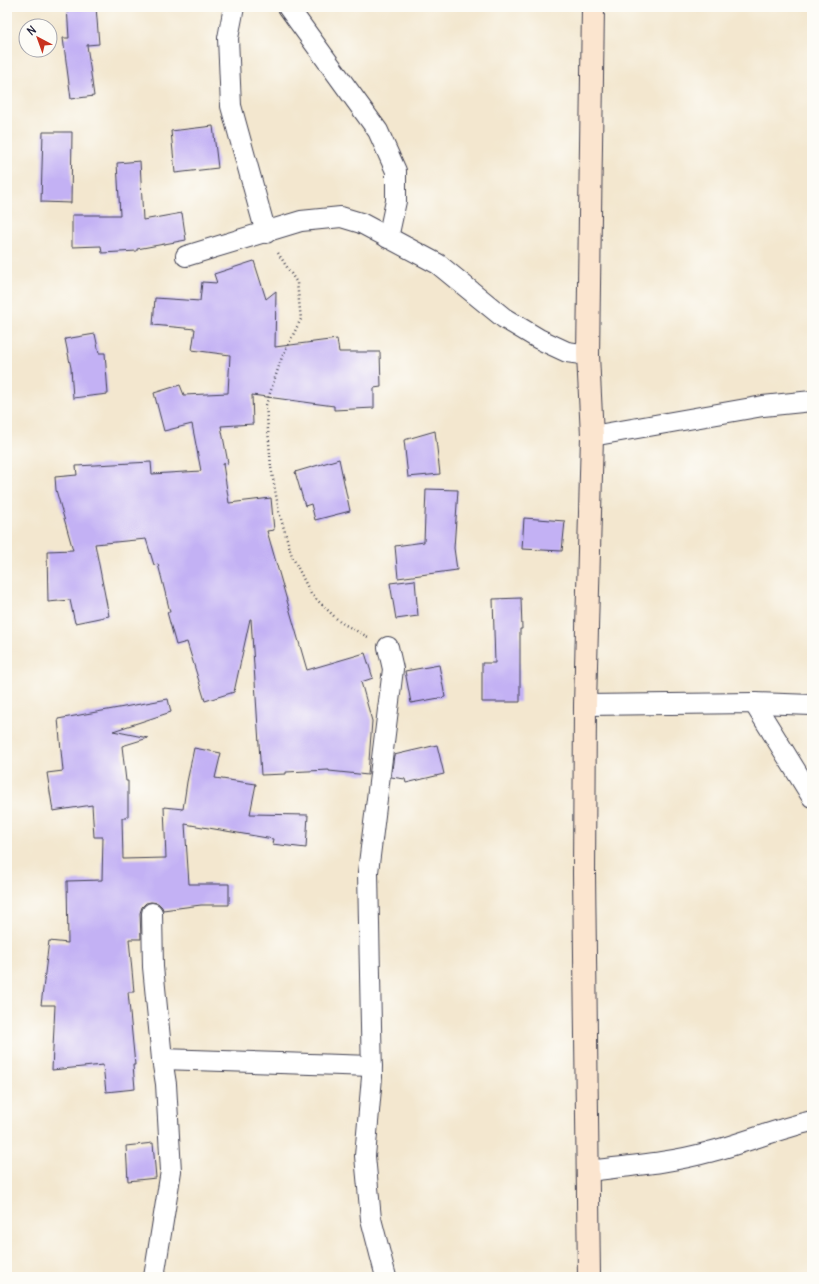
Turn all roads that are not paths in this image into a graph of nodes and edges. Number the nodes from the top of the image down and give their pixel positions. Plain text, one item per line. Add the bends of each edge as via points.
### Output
1 (234, 7) edge
2 (288, 7) edge
3 (593, 7) edge
4 (266, 233) junction
5 (388, 238) junction
6 (186, 256) dead end
7 (588, 355) junction
8 (812, 401) edge
9 (592, 436) junction
10 (388, 647) road end
11 (754, 703) junction
12 (585, 705) junction
13 (812, 705) edge
14 (812, 797) edge
15 (152, 913) dead end
16 (162, 1059) junction
17 (372, 1066) junction
18 (812, 1121) edge
19 (588, 1171) junction
20 (154, 1277) edge
21 (386, 1277) edge
22 (589, 1277) edge

1 - 4 street via 228,38 231,106
2 - 5 street via 378,131 396,171 396,201
3 - 7 street
4 - 5 street via 301,222 341,217 361,223
4 - 6 street
5 - 7 street via 438,264 504,318 539,339 567,352
7 - 9 street
8 - 9 street via 763,406
9 - 12 street
10 - 17 street via 393,669 368,872
11 - 12 street
11 - 13 street
11 - 14 street
12 - 19 street via 584,874
15 - 16 street via 153,967
16 - 17 street
16 - 20 street via 171,1170
17 - 21 street via 365,1156 370,1219
18 - 19 street via 709,1152
19 - 22 street

